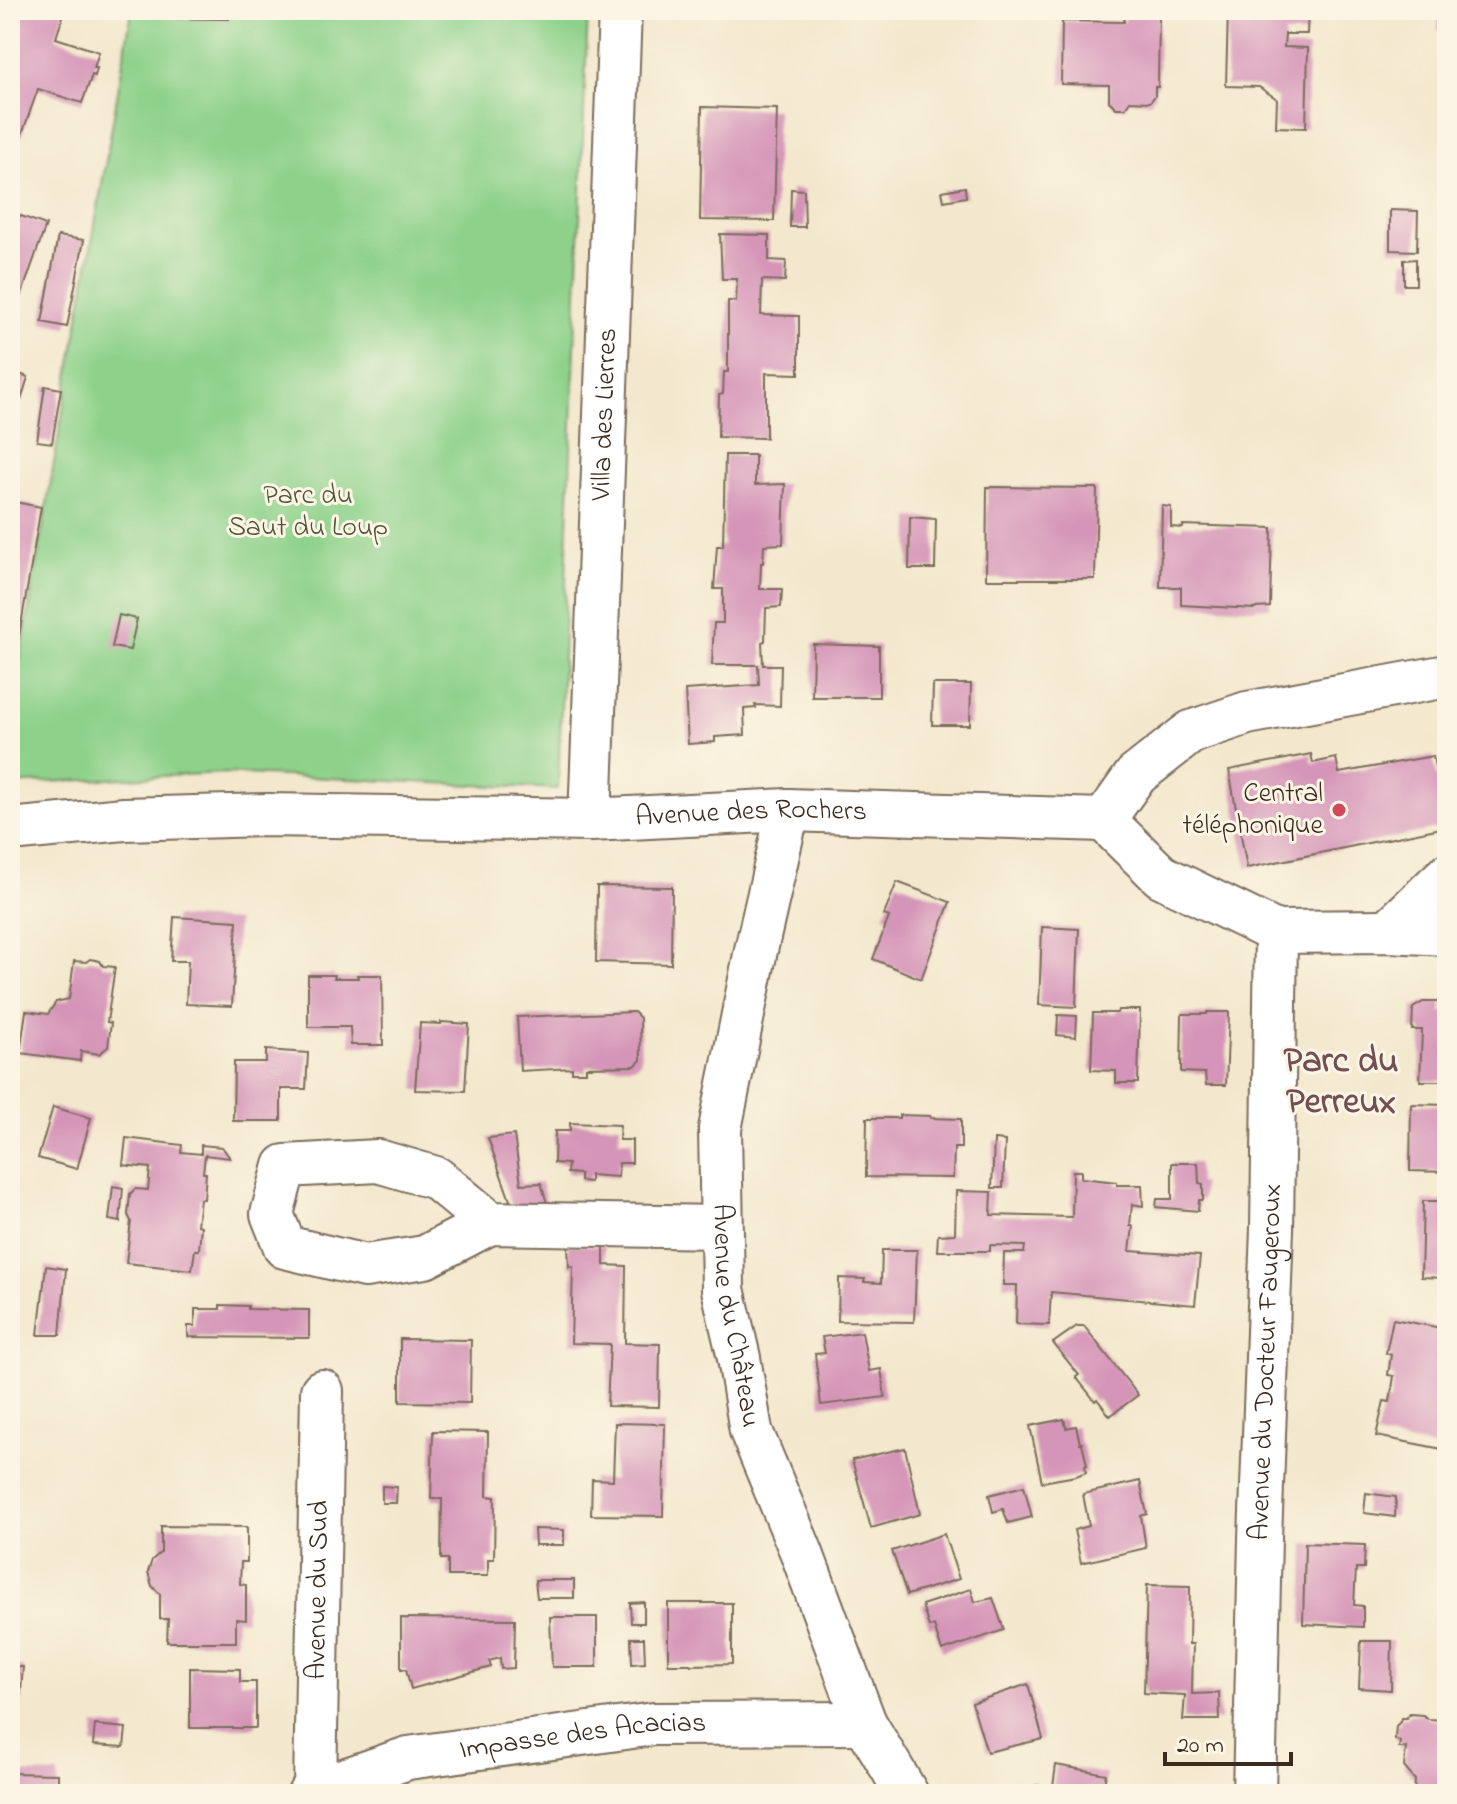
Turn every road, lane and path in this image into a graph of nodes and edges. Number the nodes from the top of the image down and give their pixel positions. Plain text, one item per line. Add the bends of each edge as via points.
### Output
1 (620, 10) edge
2 (1447, 676) edge
3 (788, 810) junction
4 (590, 820) junction
5 (1104, 820) junction
6 (10, 830) edge
7 (1447, 875) edge
8 (1388, 931) junction
9 (1276, 932) junction
10 (1447, 934) edge
11 (490, 1223) dead end
12 (721, 1227) junction
13 (322, 1391) dead end
14 (865, 1723) junction
15 (312, 1792) edge
16 (907, 1794) edge
17 (1254, 1794) edge

1 - 4 lane, Villa des Lierres
2 - 5 lane via 1247,713 1191,732 1135,776
3 - 4 lane, Avenue des Rochers
3 - 5 lane, Avenue des Rochers
3 - 12 lane, Avenue du Château via 720,1129
4 - 6 lane, Avenue des Rochers via 267,815 124,819
5 - 9 lane via 1161,876
7 - 8 lane
8 - 9 lane
8 - 10 lane
9 - 17 lane, Avenue du Docteur Faugeroux
11 - 12 lane
12 - 14 lane, Avenue du Château via 723,1289 751,1431
13 - 15 lane, Avenue du Sud
14 - 15 lane, Impasse des Acacias via 654,1724 408,1758
14 - 16 lane, Avenue du Château

